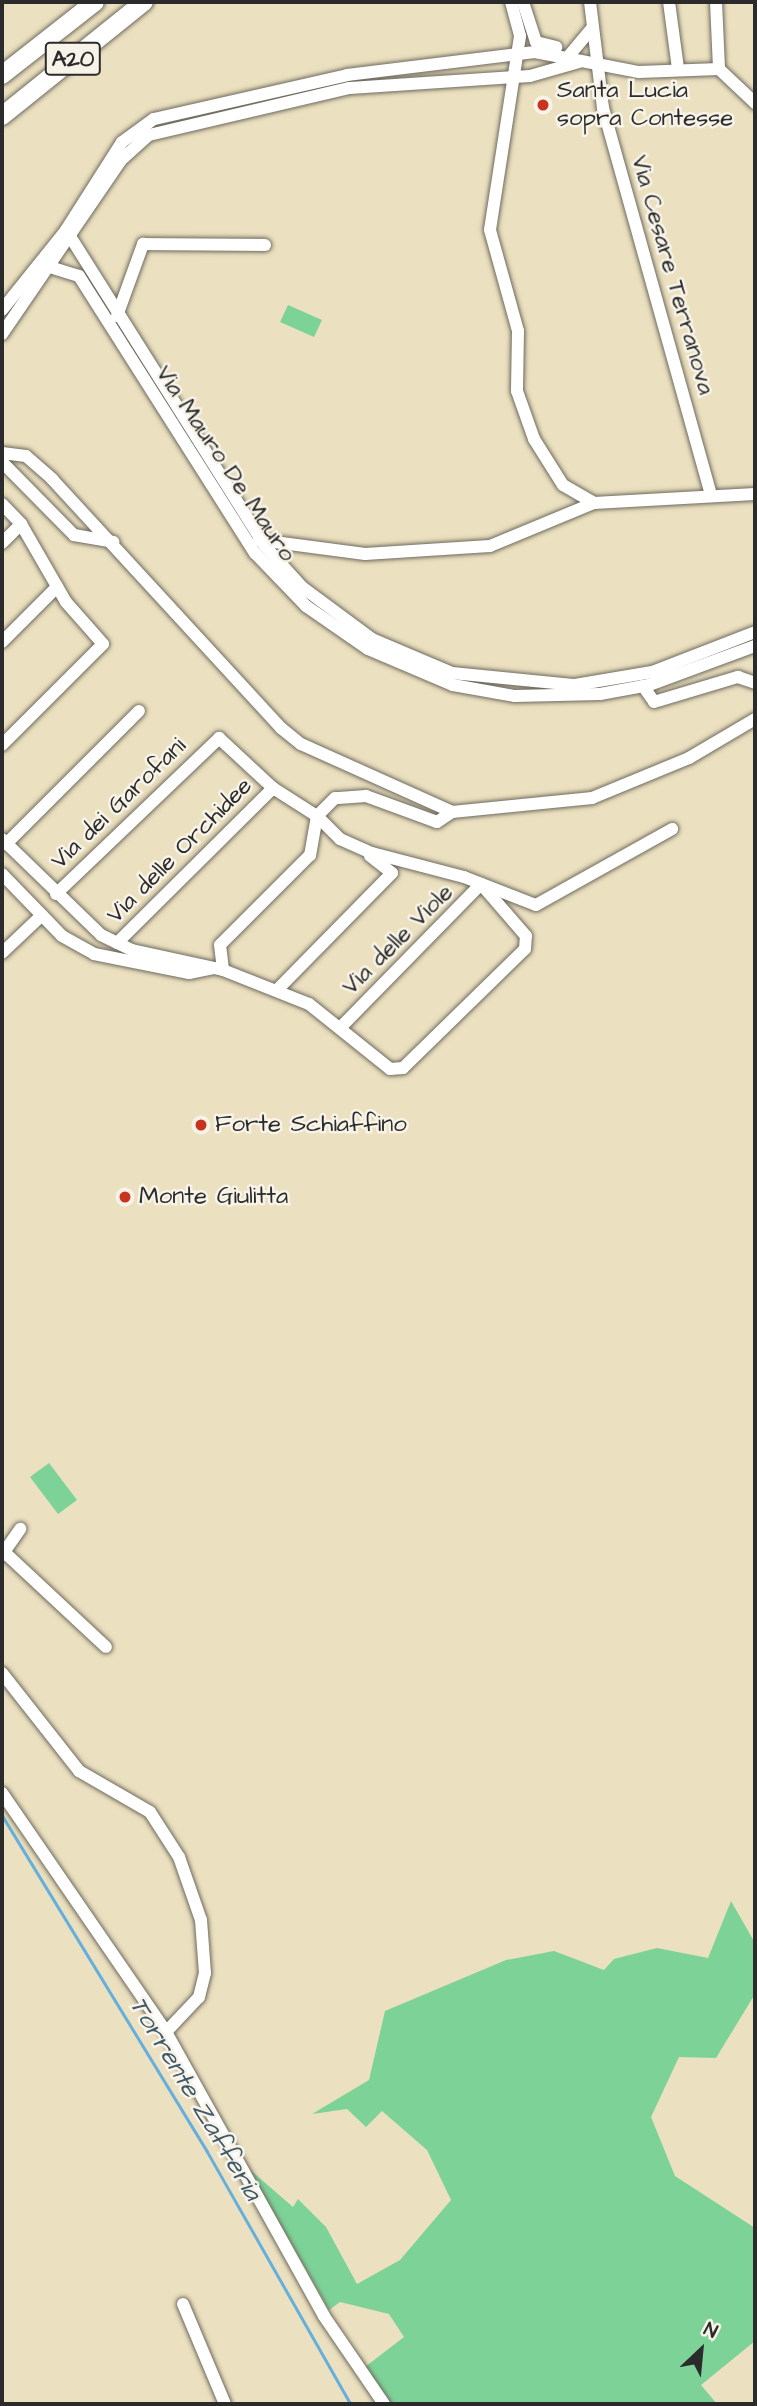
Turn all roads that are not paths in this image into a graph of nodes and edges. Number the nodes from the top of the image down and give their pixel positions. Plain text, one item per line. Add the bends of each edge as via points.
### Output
1 (95, 2) edge
2 (144, 2) edge
3 (511, 2) edge
4 (523, 2) edge
5 (590, 2) edge
6 (669, 2) edge
7 (716, 2) edge
8 (592, 28) junction
9 (518, 55) junction
10 (573, 58) junction
11 (594, 65) junction
12 (678, 69) junction
13 (719, 69) junction
14 (516, 74) junction
15 (2, 75) edge
16 (755, 103) edge
17 (2, 116) edge
18 (70, 233) junction
19 (265, 246) dead end
20 (48, 265) junction
21 (2, 310) edge
22 (117, 316) junction
23 (2, 334) edge
24 (2, 453) edge
25 (2, 461) edge
26 (755, 494) edge
27 (712, 496) junction
28 (594, 503) junction
29 (2, 504) edge
30 (21, 524) junction
31 (113, 542) junction
32 (255, 542) junction
33 (2, 543) edge
34 (57, 587) junction
35 (755, 632) edge
36 (2, 642) edge
37 (755, 646) edge
38 (755, 683) edge
39 (643, 686) junction
40 (139, 711) dead end
41 (755, 719) edge
42 (2, 745) edge
43 (273, 788) junction
44 (452, 812) junction
45 (317, 816) junction
46 (672, 829) dead end
47 (4, 841) edge
48 (360, 848) junction
49 (2, 874) edge
50 (481, 884) junction
51 (57, 894) junction
52 (42, 915) junction
53 (117, 943) junction
54 (2, 953) edge
55 (219, 969) junction
56 (277, 990) junction
57 (343, 1025) junction
58 (20, 1529) dead end
59 (2, 1552) edge
60 (106, 1647) dead end
61 (2, 1673) edge
62 (2, 1793) edge
63 (166, 2032) junction
64 (183, 2304) dead end
65 (225, 2404) edge
66 (384, 2404) edge

1 - 15 highway, A20
2 - 17 highway, A20
3 - 9 street via 521,31
4 - 10 street via 536,42
5 - 8 street, Via Cesare Terranova
6 - 12 street
7 - 13 street
8 - 10 street
8 - 11 street, Via Cesare Terranova
9 - 10 street
9 - 14 street
9 - 18 street via 347,75 154,119 122,142
10 - 11 street
10 - 14 street
11 - 12 street via 639,72
11 - 27 street, Via Cesare Terranova
12 - 13 street
13 - 16 street
14 - 18 street via 351,88 159,131 121,160
14 - 28 street via 490,229 518,331 517,391 551,470 573,495
18 - 20 street
18 - 22 street, Via Mauro De Mauro
19 - 22 street via 143,244
20 - 21 street
20 - 23 street
20 - 32 street, Via Mauro De Mauro via 79,276
22 - 32 street, Via Mauro De Mauro
24 - 31 street via 20,453 37,464
25 - 31 street via 74,535
26 - 27 street
27 - 28 street
28 - 32 street via 490,546 365,554
29 - 30 street
30 - 33 street
30 - 34 street
31 - 44 street via 253,703 291,736
32 - 35 street, Via Mauro De Mauro via 349,625 431,666 477,678 604,684
32 - 39 street, Via Mauro De Mauro via 281,583 331,626 422,675 515,696
34 - 36 street
34 - 42 street via 103,645
37 - 39 street, Via Mauro De Mauro
38 - 39 street via 738,677 654,702
40 - 47 street
41 - 44 street via 689,758 593,798
43 - 45 street
43 - 51 street, Via dei Garofani via 219,738
43 - 53 street, Via delle Orchidee
44 - 45 street via 437,822 366,796 335,798
45 - 48 street via 322,827
45 - 55 street via 310,855 220,945
46 - 50 street via 536,905
47 - 51 street
48 - 50 street
48 - 56 street via 392,873
49 - 52 street
50 - 57 street, Via delle Viole
50 - 57 street via 526,936 524,949 403,1068 377,1063
51 - 53 street
52 - 54 street
52 - 55 street via 78,946 115,961 189,972
53 - 55 street
55 - 56 street
56 - 57 street
58 - 59 street
59 - 60 street
61 - 63 street via 83,1775 150,1812 179,1857 201,1920 205,1973 198,1997
62 - 63 street
63 - 66 street via 324,2316
64 - 65 street

